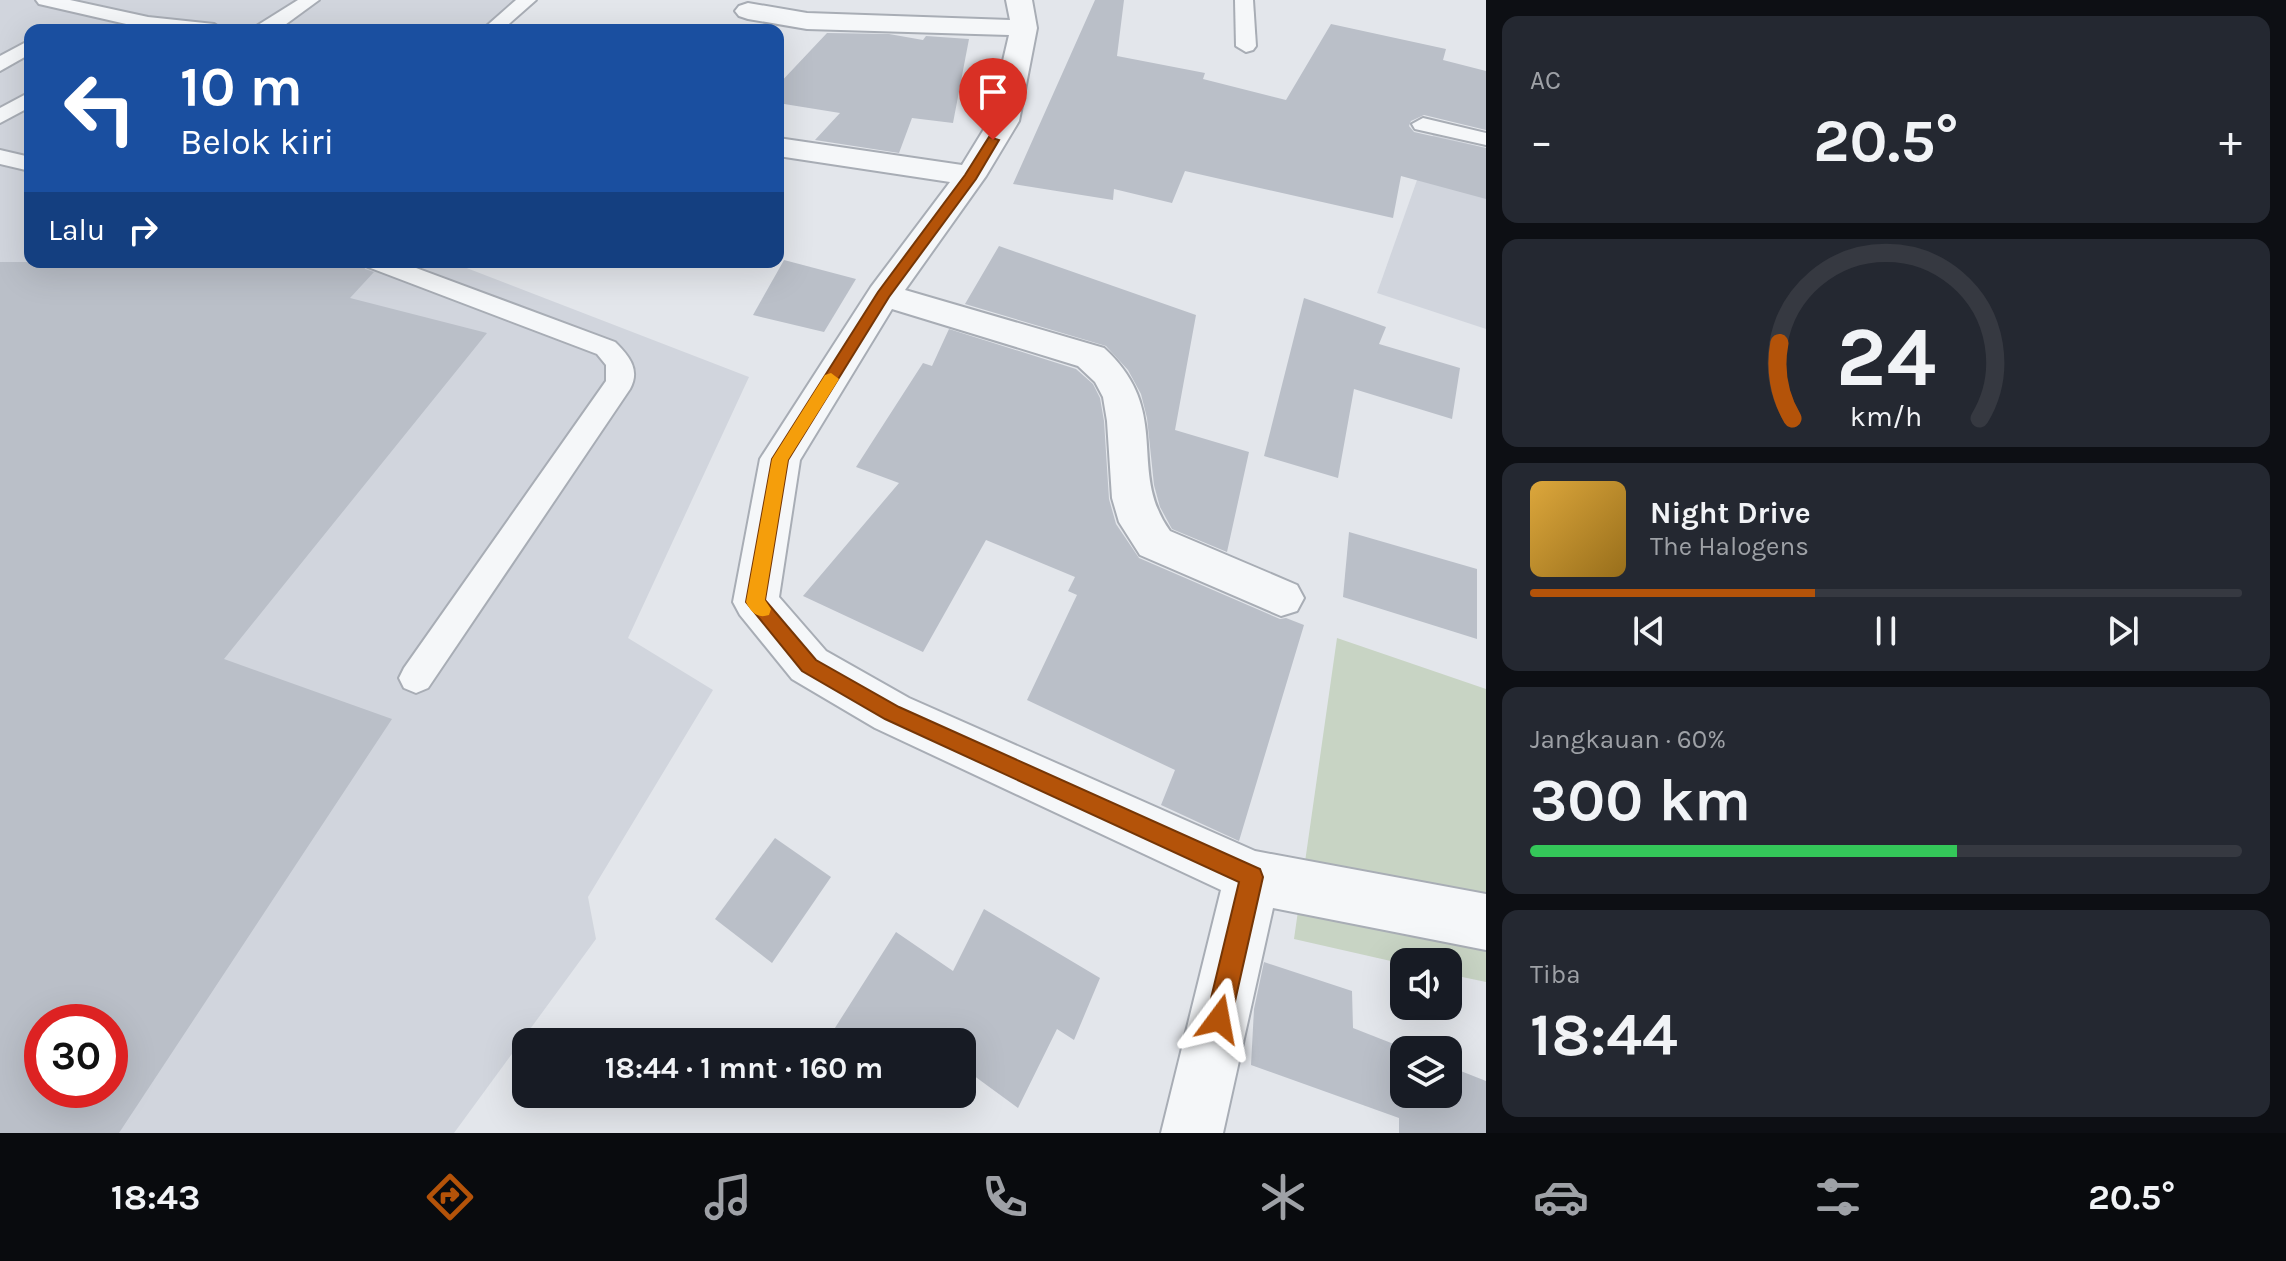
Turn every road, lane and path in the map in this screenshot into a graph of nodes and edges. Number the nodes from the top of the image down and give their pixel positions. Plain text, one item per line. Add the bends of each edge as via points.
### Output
1 (45, 0) edge
2 (310, 0) edge
3 (527, 0) edge
4 (1244, 0) edge
5 (172, 8) dead end
6 (748, 11) dead end
7 (1022, 14) edge
8 (135, 24) edge
9 (145, 24) edge
10 (274, 24) edge
11 (498, 24) edge
12 (1246, 46) dead end
13 (24, 50) edge
14 (0, 65) edge
15 (24, 102) edge
16 (0, 117) edge
17 (1423, 124) dead end
18 (1486, 139) edge
19 (784, 148) edge
20 (0, 157) edge
21 (24, 163) edge
22 (971, 176) junction
23 (393, 268) edge
24 (883, 295) junction
25 (1281, 598) dead end
26 (416, 678) dead end
27 (1252, 877) junction
28 (1486, 922) edge
29 (1192, 1133) edge

1 - 8 lane
2 - 10 lane
3 - 11 lane
4 - 12 lane
5 - 9 lane
6 - 7 street via 807,21
7 - 22 street via 1004,121
13 - 14 lane
15 - 16 lane
17 - 18 lane
19 - 22 street
20 - 21 lane
22 - 24 street
23 - 26 lane via 606,348 620,363 620,382
24 - 25 street via 1103,365 1119,385 1125,405 1133,493 1143,531 1155,543
24 - 27 street via 780,459 756,602 809,665 892,713
27 - 28 street
27 - 29 street

